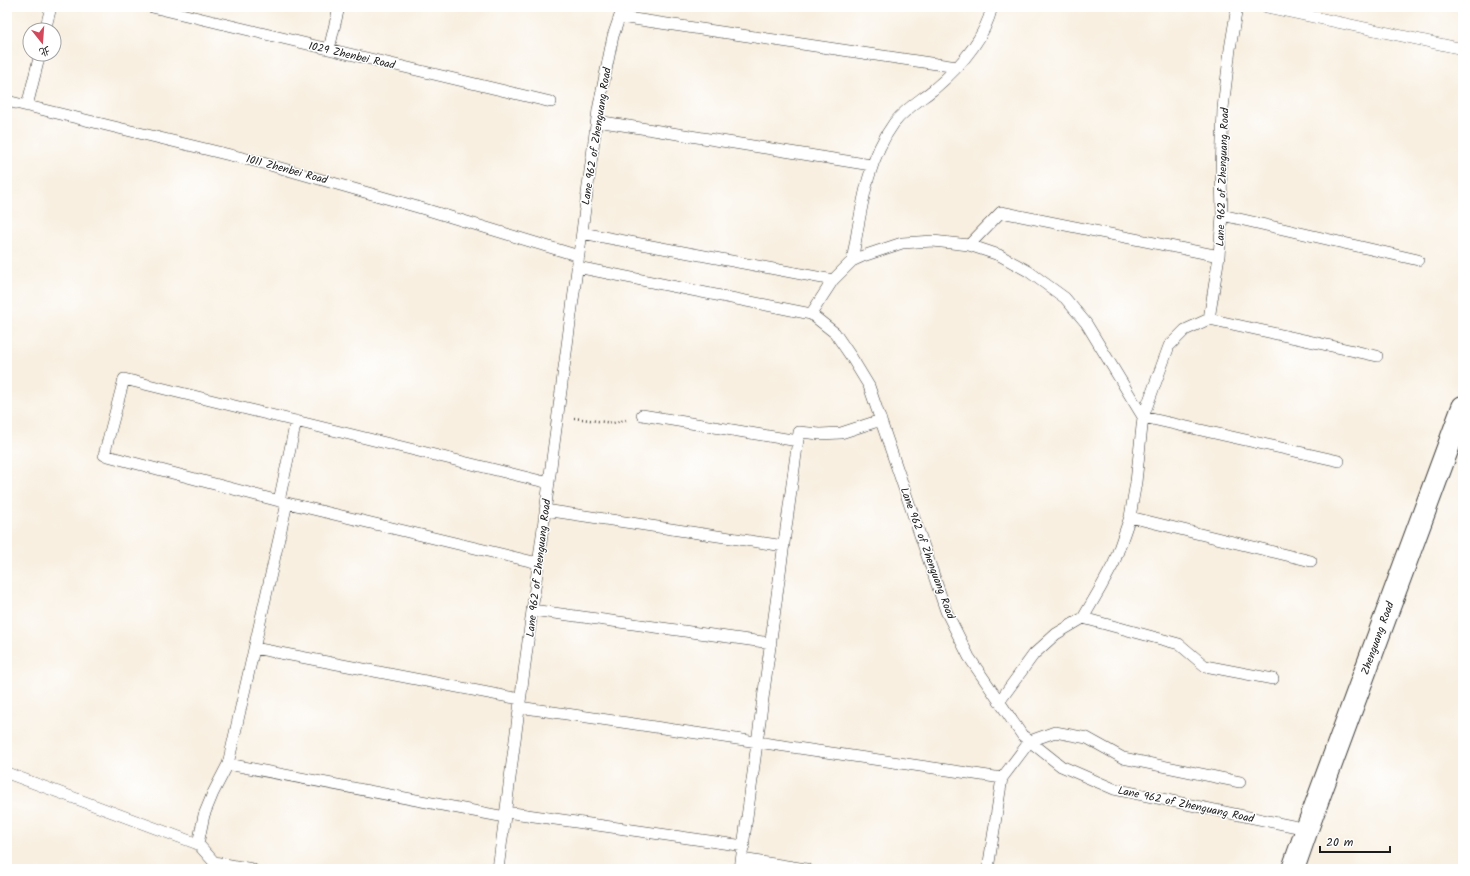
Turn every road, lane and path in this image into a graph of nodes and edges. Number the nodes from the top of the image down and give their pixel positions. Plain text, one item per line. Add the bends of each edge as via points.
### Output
1 (51, 7) edge
2 (152, 7) edge
3 (339, 7) edge
4 (992, 7) edge
5 (1237, 7) edge
6 (1268, 7) edge
7 (621, 12) edge
8 (47, 22) edge
9 (329, 49) junction
10 (1463, 49) edge
11 (38, 62) edge
12 (957, 67) junction
13 (7, 101) edge
14 (551, 102) dead end
15 (27, 106) junction
16 (597, 121) junction
17 (872, 165) junction
18 (1222, 215) junction
19 (582, 233) junction
20 (969, 245) junction
21 (1219, 256) junction
22 (1418, 260) dead end
23 (852, 261) junction
24 (578, 262) junction
25 (833, 280) junction
26 (811, 314) junction
27 (1209, 319) junction
28 (1376, 356) dead end
29 (1463, 407) edge
30 (642, 415) joint
31 (558, 416) junction
32 (1143, 417) junction
33 (881, 420) junction
34 (296, 421) junction
35 (798, 441) junction
36 (1339, 460) dead end
37 (549, 483) junction
38 (283, 502) junction
39 (545, 510) junction
40 (1130, 516) junction
41 (784, 546) junction
42 (1311, 561) dead end
43 (538, 563) junction
44 (532, 610) junction
45 (1083, 618) junction
46 (771, 643) junction
47 (254, 648) junction
48 (1273, 679) dead end
49 (999, 702) junction
50 (520, 703) junction
51 (1030, 741) junction
52 (758, 742) junction
53 (228, 764) junction
54 (7, 772) edge
55 (1002, 778) junction
56 (1240, 782) dead end
57 (505, 814) junction
58 (1306, 829) junction
59 (198, 844) junction
60 (744, 846) junction
61 (741, 864) edge
62 (252, 869) edge
63 (498, 869) edge
64 (806, 869) edge
65 (988, 869) edge
66 (1293, 869) edge

1 - 8 lane
2 - 9 lane, 1029 Zhenbei Road
3 - 9 lane
4 - 12 lane via 977,42
5 - 18 lane, Lane 962 of Zhenguang Road via 1223,108
6 - 10 lane
7 - 12 lane
7 - 16 lane, Lane 962 of Zhenguang Road via 613,36
9 - 14 lane, 1029 Zhenbei Road
11 - 15 lane
12 - 17 lane via 896,122 887,134
13 - 15 lane, 1011 Zhenbei Road
15 - 24 lane, 1011 Zhenbei Road via 327,180 563,252
16 - 17 lane
16 - 19 lane, Lane 962 of Zhenguang Road
17 - 23 lane
18 - 21 lane, Lane 962 of Zhenguang Road
18 - 22 lane
19 - 24 lane, Lane 962 of Zhenguang Road
19 - 25 lane
20 - 21 lane via 1001,212
20 - 23 lane via 933,241 902,243
20 - 32 lane via 999,255 1028,271 1065,298 1086,323
21 - 27 lane, Lane 962 of Zhenguang Road
23 - 25 lane
24 - 26 lane, Lane 962 of Zhenguang Road
24 - 31 lane, Lane 962 of Zhenguang Road
25 - 26 lane
26 - 33 lane, Lane 962 of Zhenguang Road via 835,333 852,358 869,386
27 - 28 lane
27 - 32 lane via 1185,330 1169,346
29 - 58 street, Zhenguang Road
30 - 31 path via 613,423
30 - 35 lane
31 - 37 lane, Lane 962 of Zhenguang Road
32 - 36 lane
32 - 40 lane
33 - 35 lane via 841,432 799,432
33 - 49 lane, Lane 962 of Zhenguang Road via 946,611 969,657
34 - 37 lane
34 - 38 lane
34 - 38 lane via 124,379 104,455
35 - 41 lane
37 - 39 lane, Lane 962 of Zhenguang Road
38 - 43 lane
38 - 47 lane
39 - 41 lane
39 - 43 lane, Lane 962 of Zhenguang Road
40 - 42 lane
40 - 45 lane via 1114,563
41 - 46 lane
43 - 44 lane, Lane 962 of Zhenguang Road
44 - 46 lane
44 - 50 lane, Lane 962 of Zhenguang Road
45 - 48 lane via 1179,644 1205,666
45 - 49 lane via 1056,634 1034,654
46 - 52 lane
47 - 50 lane
47 - 53 lane
49 - 51 lane, Lane 962 of Zhenguang Road via 1022,735
50 - 52 lane
50 - 57 lane, Lane 962 of Zhenguang Road
51 - 55 lane
51 - 56 lane via 1055,732 1087,738 1123,758
51 - 58 lane, Lane 962 of Zhenguang Road via 1061,766 1114,790
52 - 55 lane
52 - 60 lane
53 - 57 lane
53 - 59 lane via 204,815
54 - 59 lane
55 - 65 lane
57 - 60 lane
57 - 63 lane, Lane 962 of Zhenguang Road
58 - 66 street, Zhenguang Road
59 - 62 lane via 214,862
60 - 61 lane
61 - 64 lane

